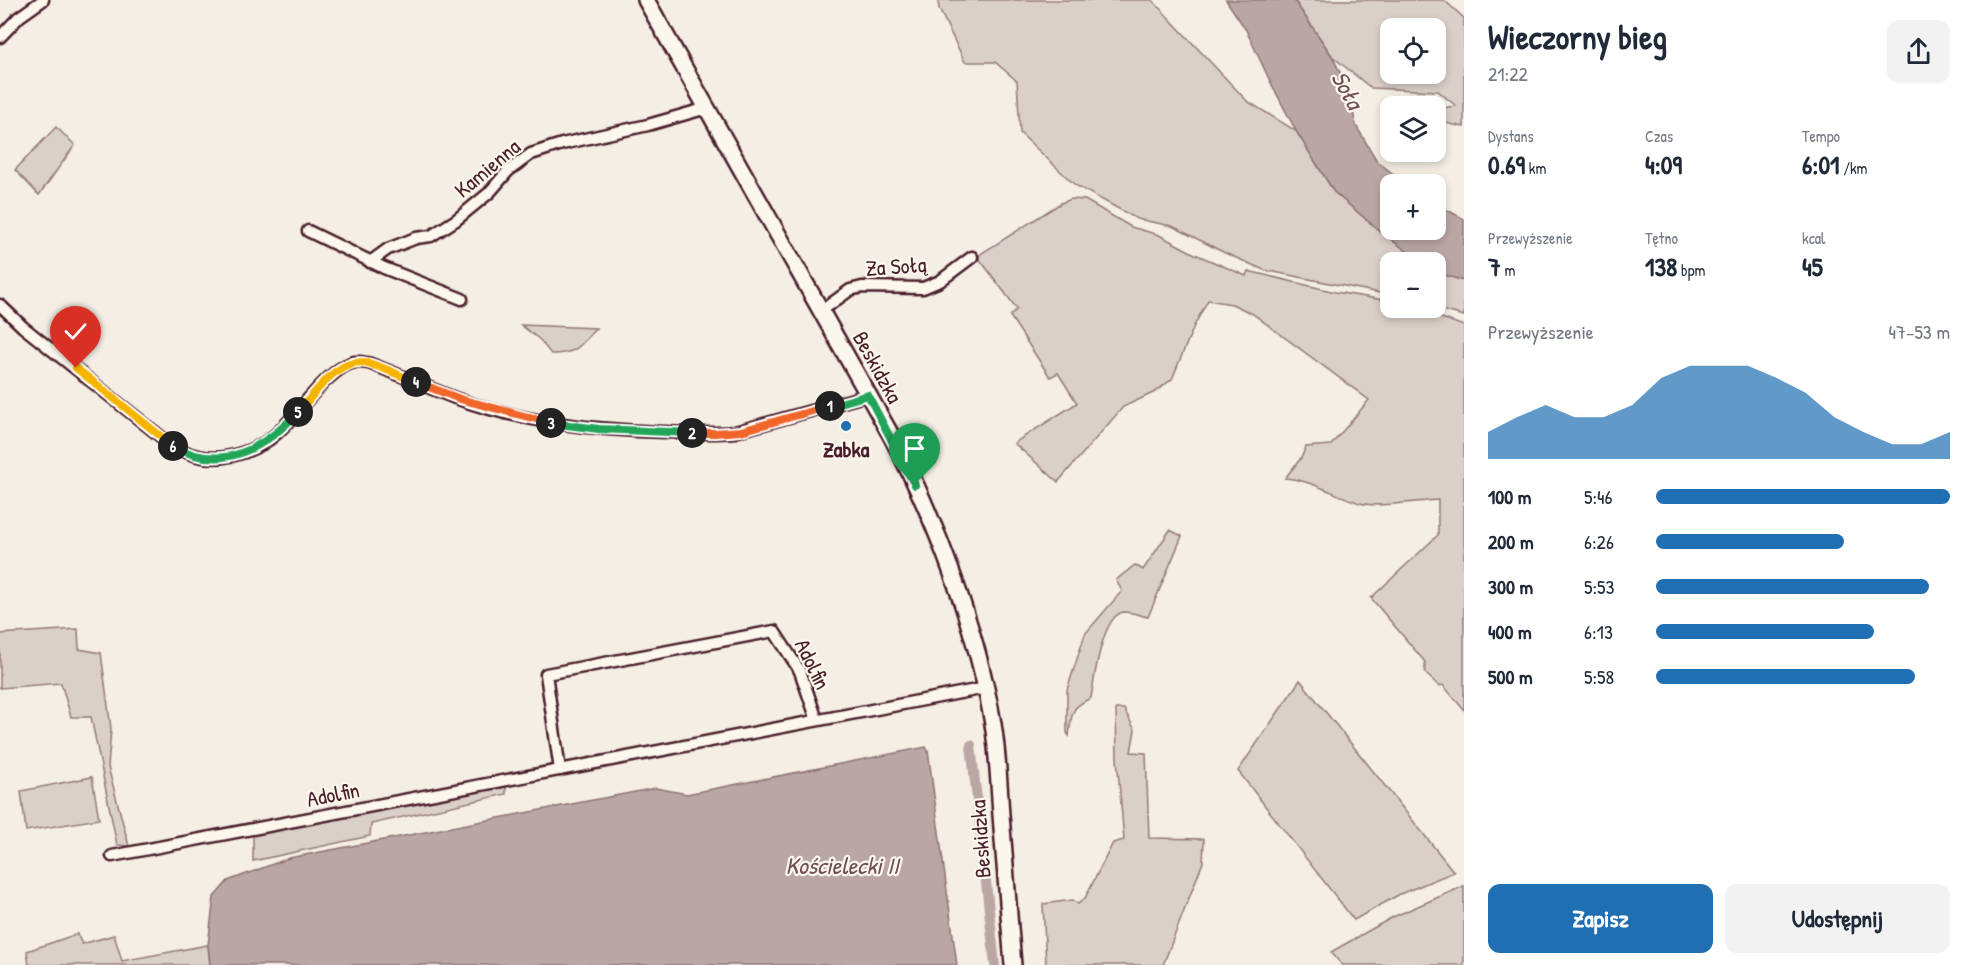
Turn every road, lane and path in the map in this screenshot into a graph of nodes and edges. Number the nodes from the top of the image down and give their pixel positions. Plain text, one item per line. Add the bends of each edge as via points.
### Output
1 (43, 0) edge
2 (645, 0) edge
3 (0, 38) edge
4 (707, 108) junction
5 (309, 231) dead end
6 (972, 257) dead end
7 (370, 261) junction
8 (462, 299) dead end
9 (0, 305) edge
10 (821, 311) junction
11 (868, 395) junction
12 (986, 688) junction
13 (817, 720) junction
14 (560, 770) junction
15 (112, 856) dead end
16 (1013, 965) edge

1 - 3 street via 19,17
2 - 4 main road, Beskidzka
4 - 7 street, Kamienna via 531,154 456,220 431,236 388,249
4 - 10 main road, Beskidzka
5 - 7 street
6 - 10 street, Za Sołą via 940,281 923,288 862,287 850,290
7 - 8 street
9 - 11 street via 165,440 186,453 210,459 232,456 264,442 332,375 355,362 368,363 460,399 520,416 599,429 735,432
10 - 11 main road, Beskidzka
11 - 12 main road, Beskidzka via 926,509 962,604
12 - 13 street, Adolfin
12 - 16 main road, Beskidzka via 995,746
13 - 14 street, Adolfin
13 - 14 street, Adolfin via 800,671 774,631 546,674
14 - 15 street, Adolfin

